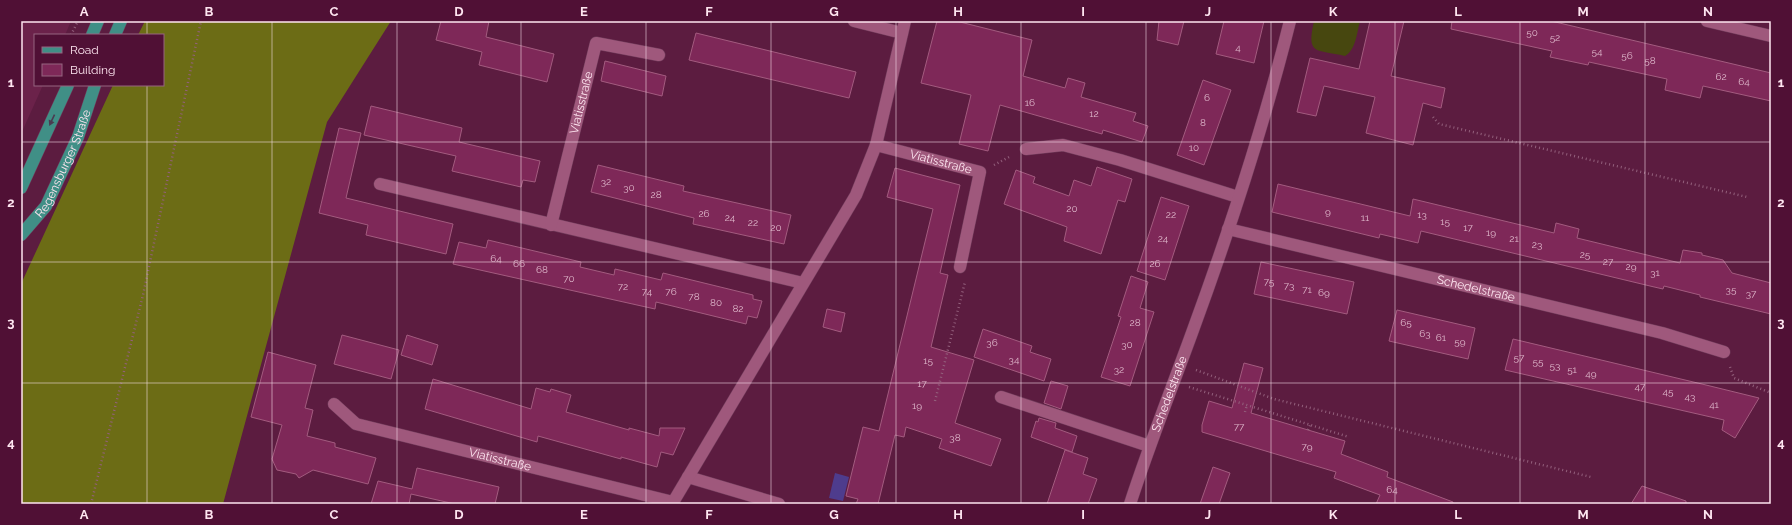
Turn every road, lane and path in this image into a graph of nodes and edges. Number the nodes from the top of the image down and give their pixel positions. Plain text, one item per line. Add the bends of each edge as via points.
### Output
1 (78, 21) edge
2 (98, 21) edge
3 (121, 21) edge
4 (201, 21) edge
5 (854, 21) edge
6 (905, 21) edge
7 (1290, 21) edge
8 (1707, 21) edge
9 (902, 33) junction
10 (72, 34) edge
11 (92, 34) edge
12 (115, 34) edge
13 (1771, 36) edge
14 (659, 55) dead end
15 (68, 86) edge
16 (95, 86) edge
17 (1433, 117) dead end
18 (876, 145) junction
19 (1026, 149) joint
20 (980, 172) junction
21 (380, 184) dead end
22 (21, 188) edge
23 (1238, 197) junction
24 (1747, 197) dead end
25 (551, 225) junction
26 (1228, 229) junction
27 (21, 235) edge
28 (960, 267) joint
29 (803, 283) junction
30 (1724, 352) joint
31 (1180, 364) junction
32 (1173, 382) junction
33 (1771, 393) edge
34 (1000, 397) dead end
35 (935, 401) dead end
36 (334, 404) dead end
37 (1247, 405) junction
38 (1245, 412) dead end
39 (1310, 425) junction
40 (1308, 430) dead end
41 (1349, 437) dead end
42 (1149, 446) junction
43 (688, 477) junction
44 (1591, 477) dead end
45 (672, 503) edge
46 (91, 504) edge
47 (779, 504) edge
48 (1130, 504) edge

1 - 10 path
2 - 11 main road
3 - 12 main road
4 - 46 path via 143,295
5 - 9 street
6 - 9 street, Viatisstraße
7 - 23 street, Schedelstraße via 1275,81
8 - 13 street
9 - 18 street, Viatisstraße
14 - 25 street, Viatisstraße via 596,43
15 -> 22 main road
16 - 27 main road, Regensburger Straße via 78,137 46,206
17 - 24 path via 1439,124
18 - 20 street, Viatisstraße
18 - 29 street, Viatisstraße via 856,195
19 - 20 path
19 - 23 street via 1063,145
20 - 28 street, Viatisstraße
21 - 25 street
23 - 26 street, Schedelstraße
25 - 29 street
26 - 30 street, Schedelstraße via 1662,333
26 - 31 street, Schedelstraße
28 - 35 path via 966,280
29 - 43 street, Viatisstraße
30 - 33 path via 1734,378
31 - 32 street, Schedelstraße
31 - 44 path via 1274,399
32 - 37 path
32 - 42 street, Schedelstraße
34 - 42 street, Schedelstraße
36 - 45 street, Viatisstraße via 356,424
37 - 38 path
37 - 39 path
39 - 40 path
39 - 41 path
42 - 48 street, Schedelstraße
43 - 45 street, Viatisstraße
43 - 47 street

